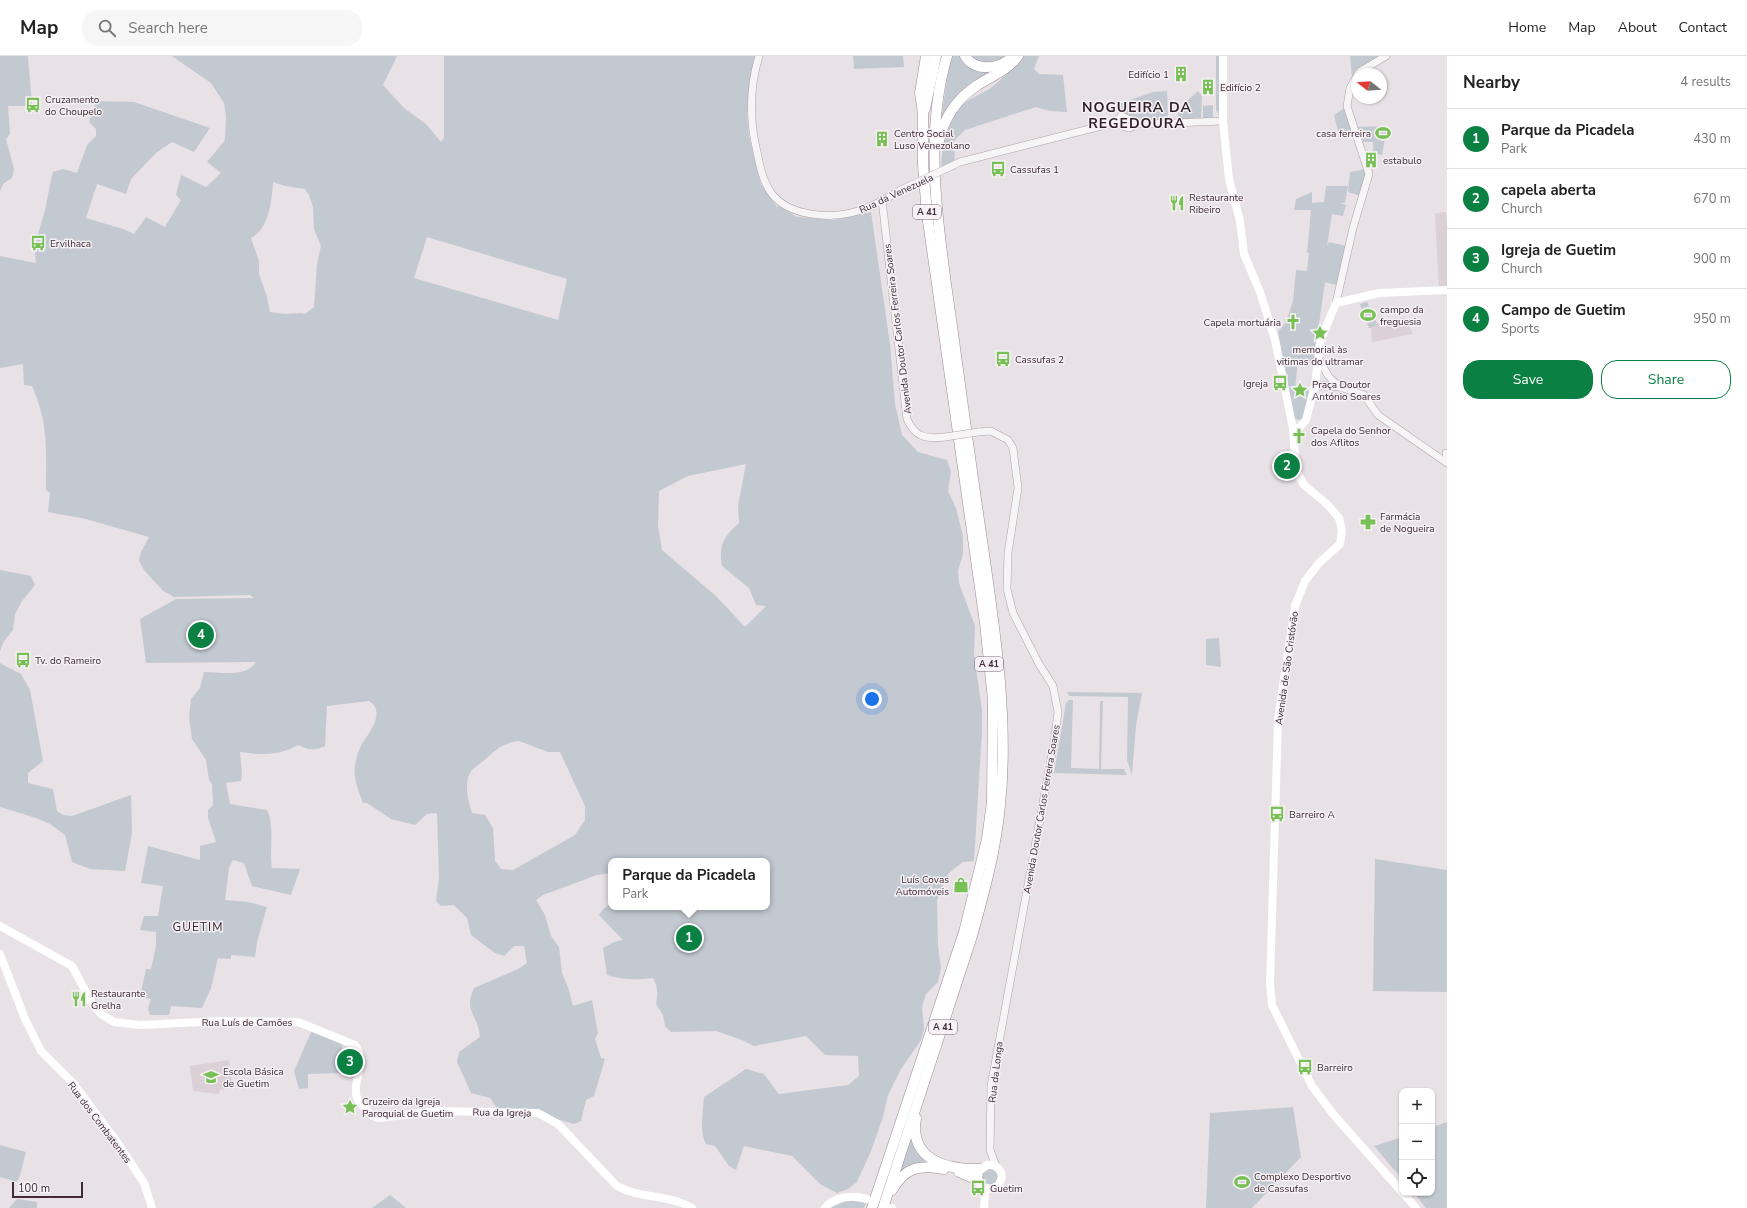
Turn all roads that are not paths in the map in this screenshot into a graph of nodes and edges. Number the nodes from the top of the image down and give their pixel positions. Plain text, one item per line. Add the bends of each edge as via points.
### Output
1 (759, 56) edge
2 (926, 56) edge
3 (936, 56) edge
4 (947, 56) edge
5 (965, 56) edge
6 (1012, 56) edge
7 (1018, 56) edge
8 (1223, 56) edge
9 (1386, 56) edge
10 (1365, 68) edge
11 (1351, 85) edge
12 (924, 113) junction
13 (1223, 121) junction
14 (936, 156) junction
15 (882, 200) junction
16 (1447, 290) edge
17 (1336, 303) junction
18 (1321, 370) junction
19 (1330, 383) junction
20 (1315, 385) junction
21 (1293, 429) junction
22 (1447, 463) edge
23 (0, 926) edge
24 (0, 954) edge
25 (1002, 1019) joint
26 (358, 1100) joint
27 (918, 1104) junction
28 (990, 1150) junction
29 (996, 1166) junction
30 (984, 1167) junction
31 (980, 1183) junction
32 (992, 1189) junction
33 (1399, 1190) edge
34 (1405, 1196) edge
35 (869, 1204) edge
36 (888, 1206) edge
37 (152, 1208) edge
38 (692, 1208) edge
39 (825, 1208) edge
40 (984, 1208) edge
41 (987, 1208) edge
42 (1416, 1208) edge

1 - 15 street, Rua da Venezuela via 752,84 751,118 762,173 772,194 791,209 814,215 857,212
2 - 12 highway via 920,93
3 - 12 highway, A 41
4 - 14 highway, A 41 via 938,97
5 - 6 highway via 974,64 992,68
7 - 14 highway via 1004,71 976,86 956,104 942,130
8 - 13 main road, Avenida de São Cristóvão
9 - 10 street
11 - 17 street via 1347,106 1369,174 1353,228
12 - 35 highway, A 41 via 923,164 927,214 985,623 993,700 992,802 987,839 964,932
13 - 15 street, Rua da Venezuela, bridge via 1131,125 1119,119 960,162
13 - 21 main road, Avenida de São Cristóvão via 1229,179 1240,221 1244,254 1260,292 1275,340
14 - 27 highway, A 41 via 938,212 949,306 995,630 1002,700 1003,757 996,840 985,891
15 - 25 street, Avenida Doutor Carlos Ferreira Soares, bridge via 907,419 917,435 929,438 991,431 1008,440 1013,448 1018,488 1008,553 1007,589 1013,613 1053,686 1058,712
16 - 17 main road via 1379,292
17 - 18 main road via 1320,342 1318,358
18 - 19 street
18 - 20 main road
19 - 20 street
19 - 22 street via 1364,394 1378,415
20 - 21 main road via 1306,420 1300,427
21 - 33 main road, Avenida de São Cristóvão via 1296,470 1304,485 1339,518 1342,530 1340,544 1319,563 1305,582 1295,606 1279,714 1270,984 1272,1005 1312,1086
23 - 26 main road, Rua Luís de Camões via 72,966 93,1005 114,1022 148,1025 222,1021 298,1022 355,1045 360,1053
24 - 37 main road, Rua dos Combatentes via 25,1020 41,1051 72,1083 118,1142 144,1183
25 - 28 street, Rua da Longa via 991,1086
26 - 38 main road, Rua da Igreja via 369,1114 376,1118 437,1111 538,1113 558,1124 617,1186 627,1191 676,1201
27 - 30 highway via 914,1126 922,1152 946,1165 967,1169
27 - 36 highway, A 41
28 - 29 street, Rua da Longa
28 - 30 street, Rua da Longa
29 - 30 main road
29 - 32 main road, Rua da Longa via 1002,1177 999,1185
30 - 31 main road, Rua da Longa
31 - 32 main road
31 - 36 highway via 967,1174 918,1167 902,1176
31 - 40 main road, Rua da Longa via 985,1196
32 - 41 main road, Rua da Longa
34 - 42 main road, Avenida de São Cristóvão
35 - 39 main road via 861,1197 844,1197

